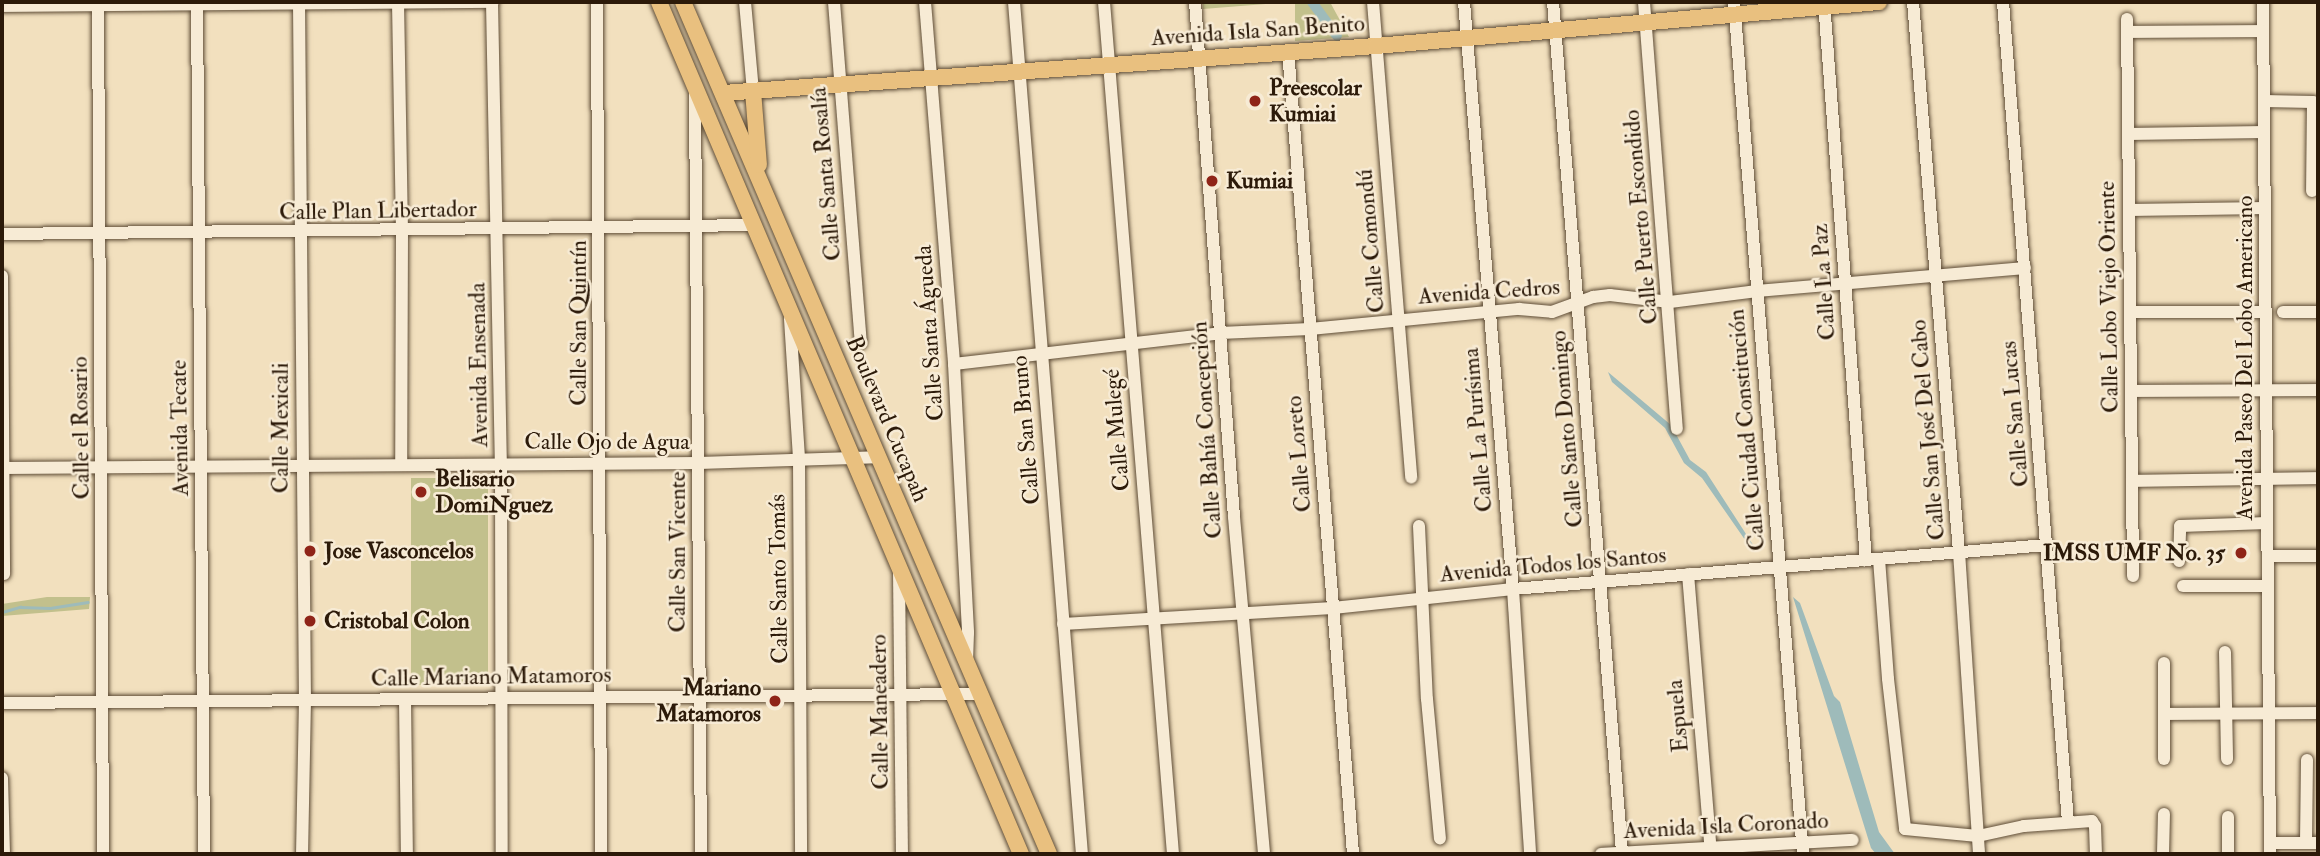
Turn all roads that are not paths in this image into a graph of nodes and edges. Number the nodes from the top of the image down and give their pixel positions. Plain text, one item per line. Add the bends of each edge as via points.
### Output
1 (492, 2) edge
2 (597, 2) edge
3 (659, 2) edge
4 (683, 2) edge
5 (746, 2) edge
6 (834, 2) edge
7 (925, 2) edge
8 (1014, 2) edge
9 (1104, 2) edge
10 (1195, 2) edge
11 (1373, 2) edge
12 (1464, 2) edge
13 (1553, 2) edge
14 (1644, 2) edge
15 (1879, 2) edge
16 (1913, 2) edge
17 (2003, 2) edge
18 (2263, 2) edge
19 (299, 3) edge
20 (398, 3) edge
21 (98, 4) edge
22 (197, 4) edge
23 (1824, 4) edge
24 (2, 6) edge
25 (1734, 8) edge
26 (1646, 22) junction
27 (1556, 29) junction
28 (2263, 32) junction
29 (1466, 36) junction
30 (1376, 46) junction
31 (1288, 51) junction
32 (1200, 58) junction
33 (1110, 66) junction
34 (1020, 72) junction
35 (931, 79) junction
36 (695, 82) junction
37 (839, 84) junction
38 (753, 91) junction
39 (723, 93) junction
40 (2264, 101) junction
41 (2264, 132) junction
42 (2128, 134) junction
43 (760, 179) junction
44 (2312, 191) dead end
45 (2265, 208) junction
46 (2129, 210) junction
47 (755, 225) junction
48 (696, 228) junction
49 (600, 229) junction
50 (402, 231) junction
51 (498, 231) junction
52 (301, 232) junction
53 (2, 234) edge
54 (99, 234) junction
55 (199, 234) junction
56 (2025, 268) junction
57 (1936, 275) junction
58 (2, 276) edge
59 (1845, 284) junction
60 (1757, 291) junction
61 (1670, 302) junction
62 (789, 304) junction
63 (1577, 305) junction
64 (2130, 312) junction
65 (2266, 312) junction
66 (2283, 312) dead end
67 (2318, 312) edge
68 (1488, 313) junction
69 (1399, 320) junction
70 (1310, 329) junction
71 (1220, 334) junction
72 (861, 343) dead end
73 (1131, 344) junction
74 (1041, 352) junction
75 (954, 364) junction
76 (2267, 390) junction
77 (2318, 390) edge
78 (2131, 391) junction
79 (862, 413) junction
80 (837, 419) junction
81 (1677, 429) dead end
82 (851, 457) junction
83 (876, 457) junction
84 (799, 458) junction
85 (401, 463) junction
86 (699, 463) junction
87 (302, 464) junction
88 (501, 464) junction
89 (600, 464) junction
90 (201, 465) junction
91 (102, 467) junction
92 (3, 468) edge
93 (1412, 477) dead end
94 (2318, 478) edge
95 (2267, 479) junction
96 (2132, 481) junction
97 (2267, 523) junction
98 (1419, 526) dead end
99 (2047, 545) junction
100 (1959, 552) junction
101 (2267, 556) junction
102 (2318, 556) edge
103 (1873, 559) junction
104 (2179, 561) dead end
105 (1780, 567) junction
106 (899, 569) junction
107 (1688, 574) junction
108 (4, 575) dead end
109 (2133, 576) dead end
110 (1602, 582) junction
111 (2183, 586) dead end
112 (2267, 586) junction
113 (1513, 589) junction
114 (1421, 598) junction
115 (1333, 608) junction
116 (1242, 612) junction
117 (1155, 617) junction
118 (1063, 624) junction
119 (2225, 652) dead end
120 (967, 662) junction
121 (2164, 663) dead end
122 (952, 693) junction
123 (901, 694) junction
124 (980, 694) junction
125 (802, 695) junction
126 (699, 696) junction
127 (601, 697) junction
128 (501, 698) junction
129 (405, 699) junction
130 (304, 700) junction
131 (204, 701) junction
132 (103, 702) junction
133 (2, 703) edge
134 (2226, 713) junction
135 (2269, 713) junction
136 (2318, 713) edge
137 (2164, 714) junction
138 (2164, 759) dead end
139 (2227, 759) dead end
140 (2307, 760) dead end
141 (2, 778) edge
142 (2164, 814) dead end
143 (2228, 817) dead end
144 (2068, 822) junction
145 (1978, 836) junction
146 (1440, 838) dead end
147 (1853, 840) dead end
148 (2312, 843) edge
149 (1803, 848) edge
150 (2270, 849) edge
151 (1710, 851) edge
152 (1622, 852) junction
153 (4, 854) edge
154 (103, 854) edge
155 (204, 854) edge
156 (302, 854) edge
157 (407, 854) edge
158 (502, 854) edge
159 (601, 854) edge
160 (701, 854) edge
161 (801, 854) edge
162 (902, 854) edge
163 (1021, 854) edge
164 (1049, 854) edge
165 (1082, 854) edge
166 (1173, 854) edge
167 (1264, 854) edge
168 (1353, 854) edge
169 (1530, 854) edge
170 (1601, 854) edge
171 (1979, 854) edge
172 (2096, 854) edge
173 (2163, 854) edge
174 (2228, 854) edge

1 - 20 street
1 - 51 street, Avenida Ensenada
2 - 49 street, Calle San Quintín
3 - 36 main road, Boulevard Cucapah
4 - 39 main road, Boulevard Cucapah
5 - 38 street
6 - 37 street, Calle Santa Rosalía
7 - 35 street, Calle Santa Águeda
8 - 34 street, Calle San Bruno
9 - 33 street, Calle Mulegé
10 - 32 street, Calle Bahía Concepción
11 - 30 street, Calle Comondú
12 - 29 street, Calle La Purísima
13 - 27 street, Calle Santo Domingo
14 - 26 street, Calle Puerto Escondido
15 - 23 main road, Avenida Isla San Benito
16 - 57 street, Calle San José Del Cabo
17 - 56 street, Calle San Lucas
18 - 28 street, Avenida Paseo Del Lobo Americano
19 - 20 street
19 - 22 street
19 - 52 street, Calle Mexicali
20 - 50 street
21 - 22 street
21 - 24 street
21 - 54 street, Calle el Rosario
22 - 55 street, Avenida Tecate
23 - 25 main road, Avenida Isla San Benito
23 - 59 street, Calle La Paz
25 - 26 main road, Avenida Isla San Benito
25 - 60 street, Calle Ciudad Constitución
26 - 27 main road, Avenida Isla San Benito
26 - 61 street, Calle Puerto Escondido
27 - 29 main road, Avenida Isla San Benito
27 - 63 street, Calle Santo Domingo
28 - 40 street, Avenida Paseo Del Lobo Americano
28 - 42 street, Calle Lobo Viejo Oriente via 2127,25
29 - 30 main road, Avenida Isla San Benito
29 - 68 street, Calle La Purísima
30 - 31 main road, Avenida Isla San Benito
30 - 69 street, Calle Comondú
31 - 32 main road, Avenida Isla San Benito
31 - 70 street, Calle Loreto
32 - 33 main road, Avenida Isla San Benito
32 - 71 street, Calle Bahía Concepción
33 - 34 main road, Avenida Isla San Benito
33 - 73 street, Calle Mulegé
34 - 35 main road, Avenida Isla San Benito
34 - 74 street, Calle San Bruno
35 - 37 main road, Avenida Isla San Benito
35 - 75 street, Calle Santa Águeda
36 - 47 main road, Boulevard Cucapah
36 - 48 street, Calle San Vicente
37 - 38 main road, Avenida Isla San Benito
37 - 72 street, Calle Santa Rosalía
38 - 39 main road, Avenida Isla San Benito
38 - 43 main road
39 - 43 main road, Boulevard Cucapah
40 - 41 street, Avenida Paseo Del Lobo Americano
40 - 44 street via 2313,102
41 - 42 street
41 - 45 street, Avenida Paseo Del Lobo Americano
42 - 46 street, Calle Lobo Viejo Oriente
43 - 79 main road, Boulevard Cucapah
45 - 46 street
45 - 65 street, Avenida Paseo Del Lobo Americano
46 - 64 street, Calle Lobo Viejo Oriente
47 - 48 street, Calle Plan Libertador
47 - 62 main road, Boulevard Cucapah
48 - 49 street, Calle Plan Libertador
48 - 86 street, Calle San Vicente
49 - 51 street, Calle Plan Libertador
49 - 89 street, Calle San Quintín
50 - 51 street, Calle Plan Libertador
50 - 52 street, Calle Plan Libertador
50 - 85 street
51 - 88 street, Avenida Ensenada
52 - 55 street, Calle Plan Libertador
52 - 87 street, Calle Mexicali
53 - 54 street, Calle Plan Libertador
54 - 55 street, Calle Plan Libertador
54 - 91 street, Calle el Rosario
55 - 90 street, Avenida Tecate
56 - 57 street, Avenida Cedros
56 - 99 street, Calle San Lucas
57 - 59 street, Avenida Cedros
57 - 100 street, Calle San José Del Cabo
58 - 92 street
59 - 60 street, Avenida Cedros
59 - 103 street, Calle La Paz
60 - 61 street, Avenida Cedros
60 - 105 street, Calle Ciudad Constitución
61 - 63 street, Avenida Cedros via 1610,295
61 - 81 street, Calle Puerto Escondido
62 - 80 main road, Boulevard Cucapah
62 - 84 street, Calle Santo Tomás
63 - 68 street, Avenida Cedros via 1552,312 1519,309
63 - 110 street, Calle Santo Domingo
64 - 65 street
64 - 78 street, Calle Lobo Viejo Oriente
65 - 76 street, Avenida Paseo Del Lobo Americano
66 - 67 street
68 - 69 street, Avenida Cedros
68 - 113 street, Calle La Purísima
69 - 70 street, Avenida Cedros
69 - 93 street, Calle Comondú
70 - 71 street, Avenida Cedros
70 - 115 street, Calle Loreto
71 - 73 street, Avenida Cedros
71 - 116 street, Calle Bahía Concepción
73 - 74 street, Avenida Cedros
73 - 117 street, Calle Mulegé
74 - 75 street, Avenida Cedros
74 - 118 street, Calle San Bruno
75 - 120 street, Calle Santa Águeda
76 - 77 street
76 - 78 street
76 - 95 street, Avenida Paseo Del Lobo Americano
78 - 96 street, Calle Lobo Viejo Oriente
79 - 80 main road via 855,420
79 - 83 main road, Boulevard Cucapah
80 - 82 main road, Boulevard Cucapah
82 - 83 street, Calle Ojo de Agua
82 - 84 street, Calle Ojo de Agua
82 - 106 main road, Boulevard Cucapah
83 - 120 main road, Boulevard Cucapah
84 - 86 street, Calle Ojo de Agua
84 - 125 street, Calle Santo Tomás
85 - 87 street, Calle Ojo de Agua
85 - 88 street, Calle Ojo de Agua
86 - 89 street, Calle Ojo de Agua
86 - 126 street, Calle San Vicente
87 - 90 street, Calle Ojo de Agua
87 - 130 street, Calle Mexicali
88 - 89 street, Calle Ojo de Agua
88 - 128 street, Avenida Ensenada
89 - 127 street, Calle San Quintín
90 - 91 street, Calle Ojo de Agua
90 - 131 street, Avenida Tecate
91 - 92 street, Calle Ojo de Agua
91 - 132 street, Calle el Rosario
92 - 108 street
94 - 95 street
95 - 96 street
95 - 97 street, Avenida Paseo Del Lobo Americano
96 - 109 street, Calle Lobo Viejo Oriente
97 - 101 street, Avenida Paseo Del Lobo Americano
97 - 104 street via 2180,526
98 - 114 street
99 - 100 street, Avenida Todos los Santos
99 - 144 street, Calle San Lucas
100 - 103 street, Avenida Todos los Santos
100 - 145 street, Calle San José Del Cabo
101 - 102 street
101 - 112 street, Avenida Paseo Del Lobo Americano
103 - 105 street, Avenida Todos los Santos
103 - 145 street, Calle La Paz via 1904,826 1908,831
105 - 107 street, Avenida Todos los Santos
105 - 149 street, Calle Ciudad Constitución
106 - 122 main road, Boulevard Cucapah
106 - 123 street, Calle Maneadero
107 - 110 street, Avenida Todos los Santos
107 - 151 street, Espuela
110 - 113 street, Avenida Todos los Santos
110 - 152 street, Calle Santo Domingo
111 - 112 street
112 - 135 street, Avenida Paseo Del Lobo Americano
113 - 114 street, Avenida Todos los Santos
113 - 169 street, Calle La Purísima
114 - 115 street, Avenida Todos los Santos
114 - 146 street
115 - 116 street, Avenida Todos los Santos
115 - 168 street, Calle Loreto
116 - 117 street, Avenida Todos los Santos
116 - 167 street, Calle Bahía Concepción
117 - 118 street, Avenida Todos los Santos
117 - 166 street, Calle Mulegé
118 - 165 street, Calle San Bruno
119 - 134 street
120 - 124 main road, Boulevard Cucapah
121 - 137 street
122 - 123 street, Calle Mariano Matamoros
122 - 124 street, Calle Mariano Matamoros
122 - 163 main road, Boulevard Cucapah
123 - 125 street, Calle Mariano Matamoros
123 - 162 street, Calle Maneadero
124 - 164 main road, Boulevard Cucapah
125 - 126 street, Calle Mariano Matamoros
125 - 161 street, Calle Santo Tomás
126 - 127 street, Calle Mariano Matamoros
126 - 160 street, Calle San Vicente
127 - 128 street, Calle Mariano Matamoros
127 - 159 street, Calle San Quintín
128 - 129 street, Calle Mariano Matamoros
128 - 158 street, Avenida Ensenada
129 - 130 street, Calle Mariano Matamoros
129 - 157 street
130 - 131 street, Calle Mariano Matamoros
130 - 156 street, Calle Mexicali
131 - 132 street, Calle Mariano Matamoros
131 - 155 street, Avenida Tecate
132 - 133 street, Calle Mariano Matamoros
132 - 154 street, Calle el Rosario
134 - 135 street
134 - 137 street
134 - 139 street
135 - 136 street
135 - 150 street, Avenida Paseo Del Lobo Americano
137 - 138 street
140 - 148 street
141 - 153 street
142 - 173 street
143 - 174 street
144 - 145 street
144 - 172 street via 2095,822
145 - 171 street, Calle San José Del Cabo
147 - 149 street, Avenida Isla Coronado
148 - 150 street
149 - 151 street, Avenida Isla Coronado
151 - 152 street, Avenida Isla Coronado
152 - 170 street, Avenida Isla Coronado

